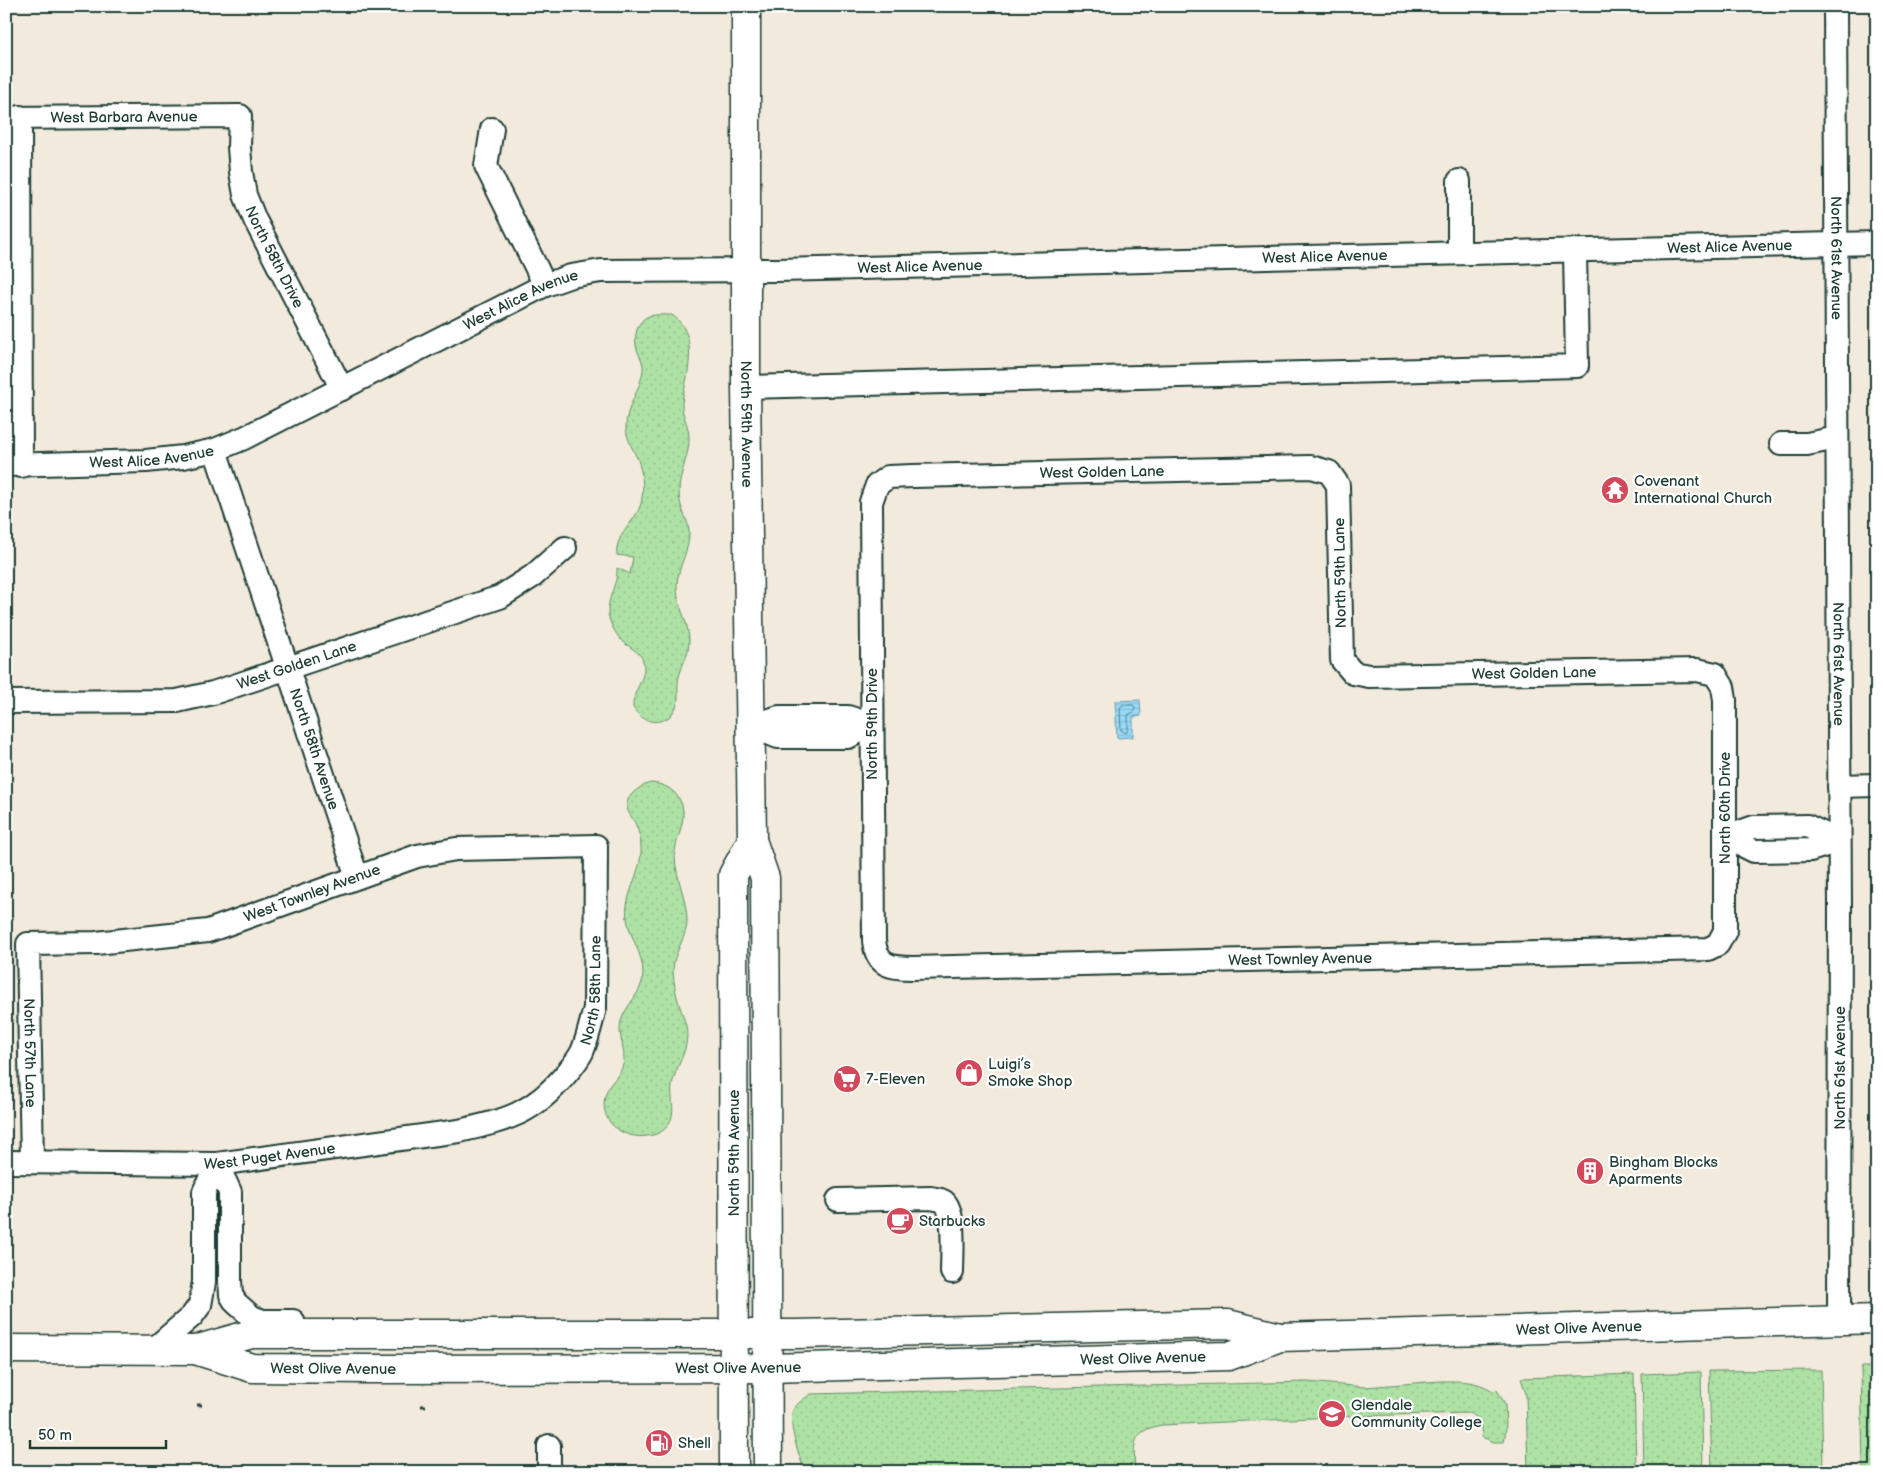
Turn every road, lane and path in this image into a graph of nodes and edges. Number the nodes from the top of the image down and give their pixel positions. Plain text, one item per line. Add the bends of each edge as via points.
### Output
1 (746, 6) edge
2 (1836, 6) edge
3 (240, 116) joint
4 (13, 118) edge
5 (492, 129) dead end
6 (1459, 181) dead end
7 (1877, 243) edge
8 (1837, 244) junction
9 (1576, 250) junction
10 (1459, 253) junction
11 (746, 270) junction
12 (544, 285) junction
13 (746, 387) junction
14 (342, 388) junction
15 (1837, 438) junction
16 (1781, 444) dead end
17 (215, 450) junction
18 (14, 466) edge
19 (1329, 472) joint
20 (877, 485) joint
21 (565, 548) dead end
22 (288, 667) junction
23 (1353, 673) joint
24 (1715, 674) joint
25 (6, 702) edge
26 (872, 725) junction
27 (750, 726) junction
28 (1877, 785) edge
29 (1839, 786) junction
30 (1726, 837) junction
31 (752, 840) junction
32 (1839, 842) junction
33 (596, 846) joint
34 (357, 877) junction
35 (28, 944) joint
36 (1718, 944) joint
37 (882, 962) joint
38 (527, 1110) joint
39 (6, 1162) edge
40 (32, 1162) junction
41 (216, 1164) junction
42 (838, 1200) dead end
43 (952, 1272) dead end
44 (1877, 1319) edge
45 (1839, 1321) junction
46 (401, 1333) junction
47 (734, 1335) junction
48 (768, 1335) junction
49 (1280, 1337) junction
50 (6, 1349) edge
51 (154, 1349) junction
52 (195, 1350) junction
53 (734, 1368) junction
54 (768, 1368) junction
55 (197, 1405) dead end
56 (205, 1405) dead end
57 (421, 1406) dead end
58 (427, 1406) dead end
59 (549, 1446) dead end
60 (549, 1472) edge
61 (734, 1472) edge
62 (768, 1472) edge

1 - 11 main road, North 59th Avenue
2 - 8 street, North 61st Avenue
3 - 4 street, West Barbara Avenue
3 - 14 street, North 58th Drive via 239,147 245,195
4 - 18 street
5 - 12 street via 486,166
6 - 10 street
7 - 8 street, West Alice Avenue
8 - 9 street, West Alice Avenue
8 - 15 street, North 61st Avenue
9 - 10 street, West Alice Avenue
9 - 13 street via 1577,366
10 - 11 street, West Alice Avenue
11 - 12 street, West Alice Avenue via 601,271
11 - 13 main road, North 59th Avenue
12 - 14 street, West Alice Avenue
13 - 27 main road, North 59th Avenue
14 - 17 street, West Alice Avenue
15 - 16 street via 1807,444
15 - 29 street, North 61st Avenue
17 - 18 street, West Alice Avenue via 146,461
17 - 22 street, North 58th Avenue
19 - 20 street, West Golden Lane via 1312,467 913,476 888,477
19 - 23 street, North 59th Lane via 1338,485 1342,660
20 - 26 street, North 59th Drive via 871,502
21 - 22 street, West Golden Lane via 533,576 500,597
22 - 25 street, West Golden Lane via 213,693 177,700
22 - 34 street, North 58th Avenue
23 - 24 street, West Golden Lane via 1369,676 1698,670
24 - 30 street, North 60th Drive via 1724,687 1725,700
26 - 27 street via 848,737 778,737
26 - 37 street, North 59th Drive via 874,941 875,953
27 - 31 main road, North 59th Avenue
28 - 29 street
29 - 32 street, North 61st Avenue
30 - 32 street via 1754,850 1810,850
30 - 36 street, North 60th Drive via 1725,931
31 - 47 main road, North 59th Avenue via 733,875
31 - 48 main road, North 59th Avenue via 765,878
32 - 45 street, North 61st Avenue
33 - 34 street, West Townley Avenue via 456,849 417,856
33 - 38 street, North 58th Lane via 595,1008 581,1055 555,1087
34 - 35 street, West Townley Avenue via 208,931 96,943
35 - 40 street, North 57th Lane
36 - 37 street, West Townley Avenue via 1708,949 913,968 894,968
38 - 41 street, West Puget Avenue via 497,1122 459,1131
39 - 40 street, West Puget Avenue
40 - 41 street, West Puget Avenue
41 - 46 street via 230,1192 231,1295 244,1311 263,1321 355,1322
41 - 51 street via 204,1192 204,1282 200,1305
42 - 43 street via 931,1198 943,1201 952,1216
44 - 45 main road, West Olive Avenue
45 - 49 main road, West Olive Avenue
46 - 47 main road, West Olive Avenue
46 - 52 main road, West Olive Avenue via 251,1334
47 - 48 main road, West Olive Avenue
47 - 53 main road, North 59th Avenue
48 - 49 main road, West Olive Avenue via 1228,1324
48 - 54 main road, North 59th Avenue
49 - 54 main road, West Olive Avenue via 1229,1356
50 - 51 main road, West Olive Avenue
51 - 52 main road, West Olive Avenue
52 - 53 main road, West Olive Avenue via 252,1368
53 - 54 main road, West Olive Avenue
53 - 61 main road, North 59th Avenue
54 - 62 main road, North 59th Avenue
55 - 56 path
57 - 58 path
59 - 60 street

